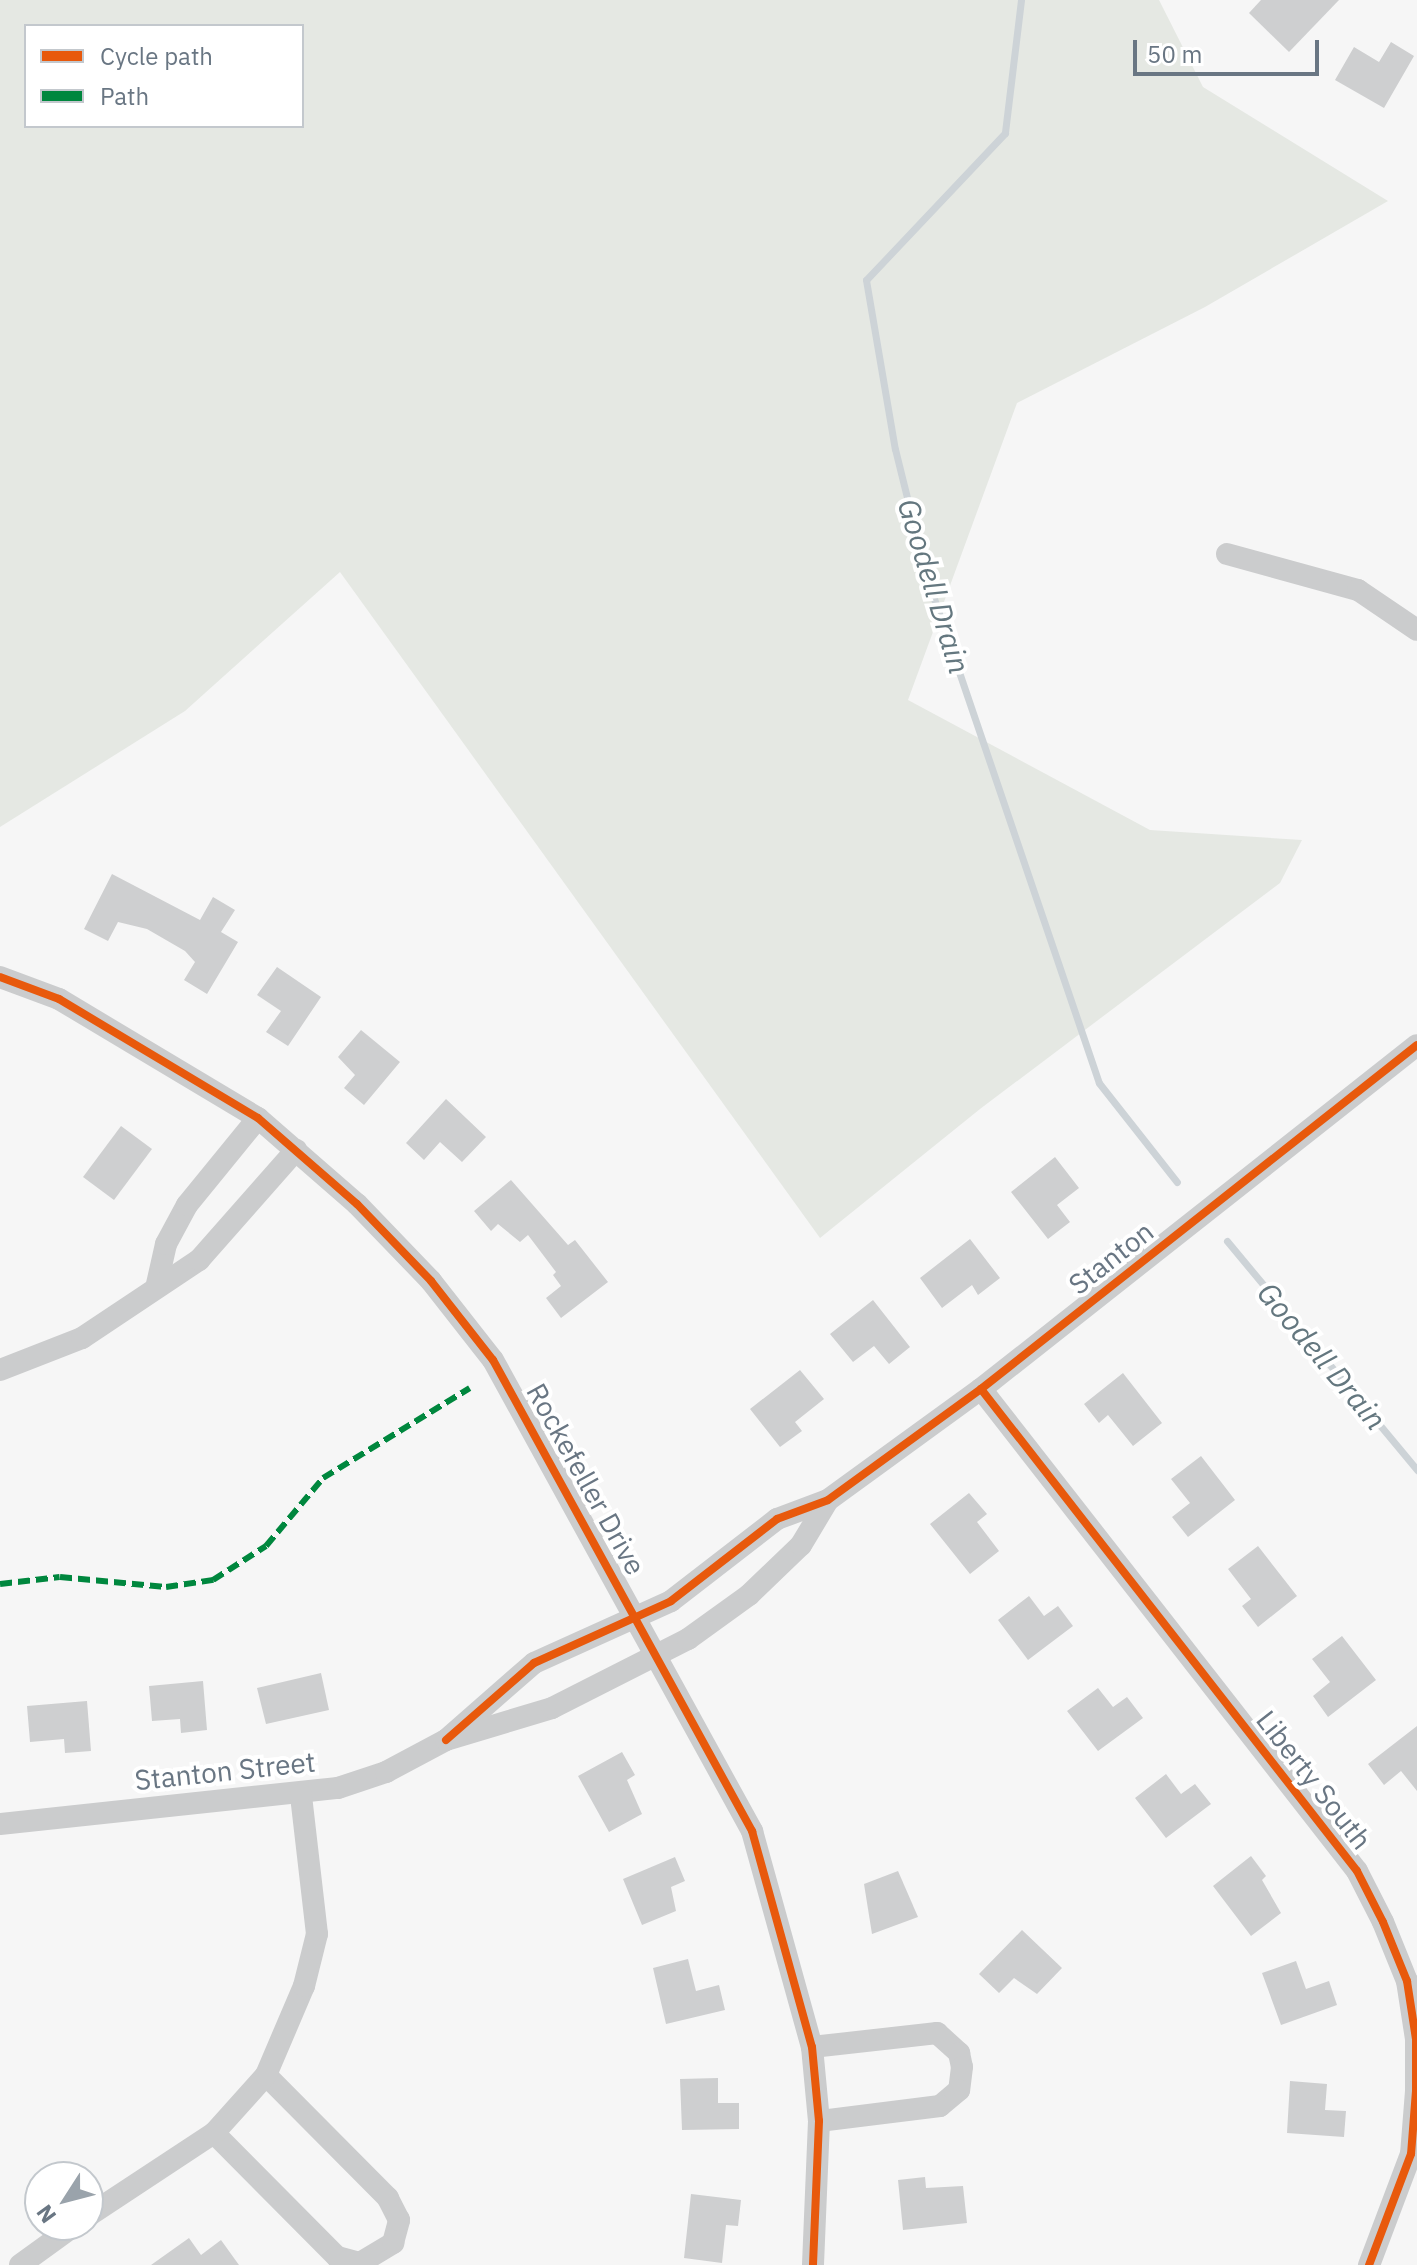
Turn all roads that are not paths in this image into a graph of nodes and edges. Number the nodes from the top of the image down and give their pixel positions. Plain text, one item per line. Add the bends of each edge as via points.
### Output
1 (1227, 554) dead end
2 (1417, 630) edge
3 (0, 977) edge
4 (1417, 1045) edge
5 (258, 1118) junction
6 (296, 1150) junction
7 (157, 1284) junction
8 (0, 1370) edge
9 (981, 1389) junction
10 (828, 1500) junction
11 (636, 1616) junction
12 (656, 1655) junction
13 (446, 1740) junction
14 (301, 1795) junction
15 (0, 1824) edge
16 (812, 2047) junction
17 (266, 2075) junction
18 (819, 2121) junction
19 (214, 2133) junction
20 (104, 2205) edge
21 (53, 2241) edge
22 (20, 2265) edge
23 (813, 2265) edge
24 (1369, 2265) edge

1 - 2 street via 1358,590
3 - 5 street, Rockefeller Drive via 59,999
4 - 9 street, Stanton
5 - 6 street, Rockefeller Drive
5 - 7 street via 187,1205 166,1244
6 - 7 street via 199,1260
6 - 11 street, Rockefeller Drive via 431,1281 493,1360
7 - 8 street via 127,1311 82,1338
9 - 10 street, Stanton
9 - 24 street, Liberty South via 1357,1871 1383,1922 1407,1981 1416,2039 1416,2091 1411,2154
10 - 11 street, Stanton Street via 777,1519 671,1601
10 - 12 street, Stanton Street via 801,1545 749,1595
11 - 12 street, Rockefeller Drive
11 - 13 street, Stanton Street via 534,1663
12 - 13 street, Stanton Street via 552,1708
12 - 16 street, Rockefeller Drive via 752,1831
13 - 14 street, Stanton Street via 386,1772
14 - 15 street, Stanton Street
14 - 17 street via 317,1934 304,1986
16 - 18 street, Rockefeller Drive
16 - 18 street via 937,2033 959,2053 962,2067 959,2090 940,2106
17 - 19 street
17 - 19 street via 388,2198 399,2220 393,2243 360,2263 337,2257
18 - 23 street, Rockefeller Drive
19 - 20 street
21 - 22 street

